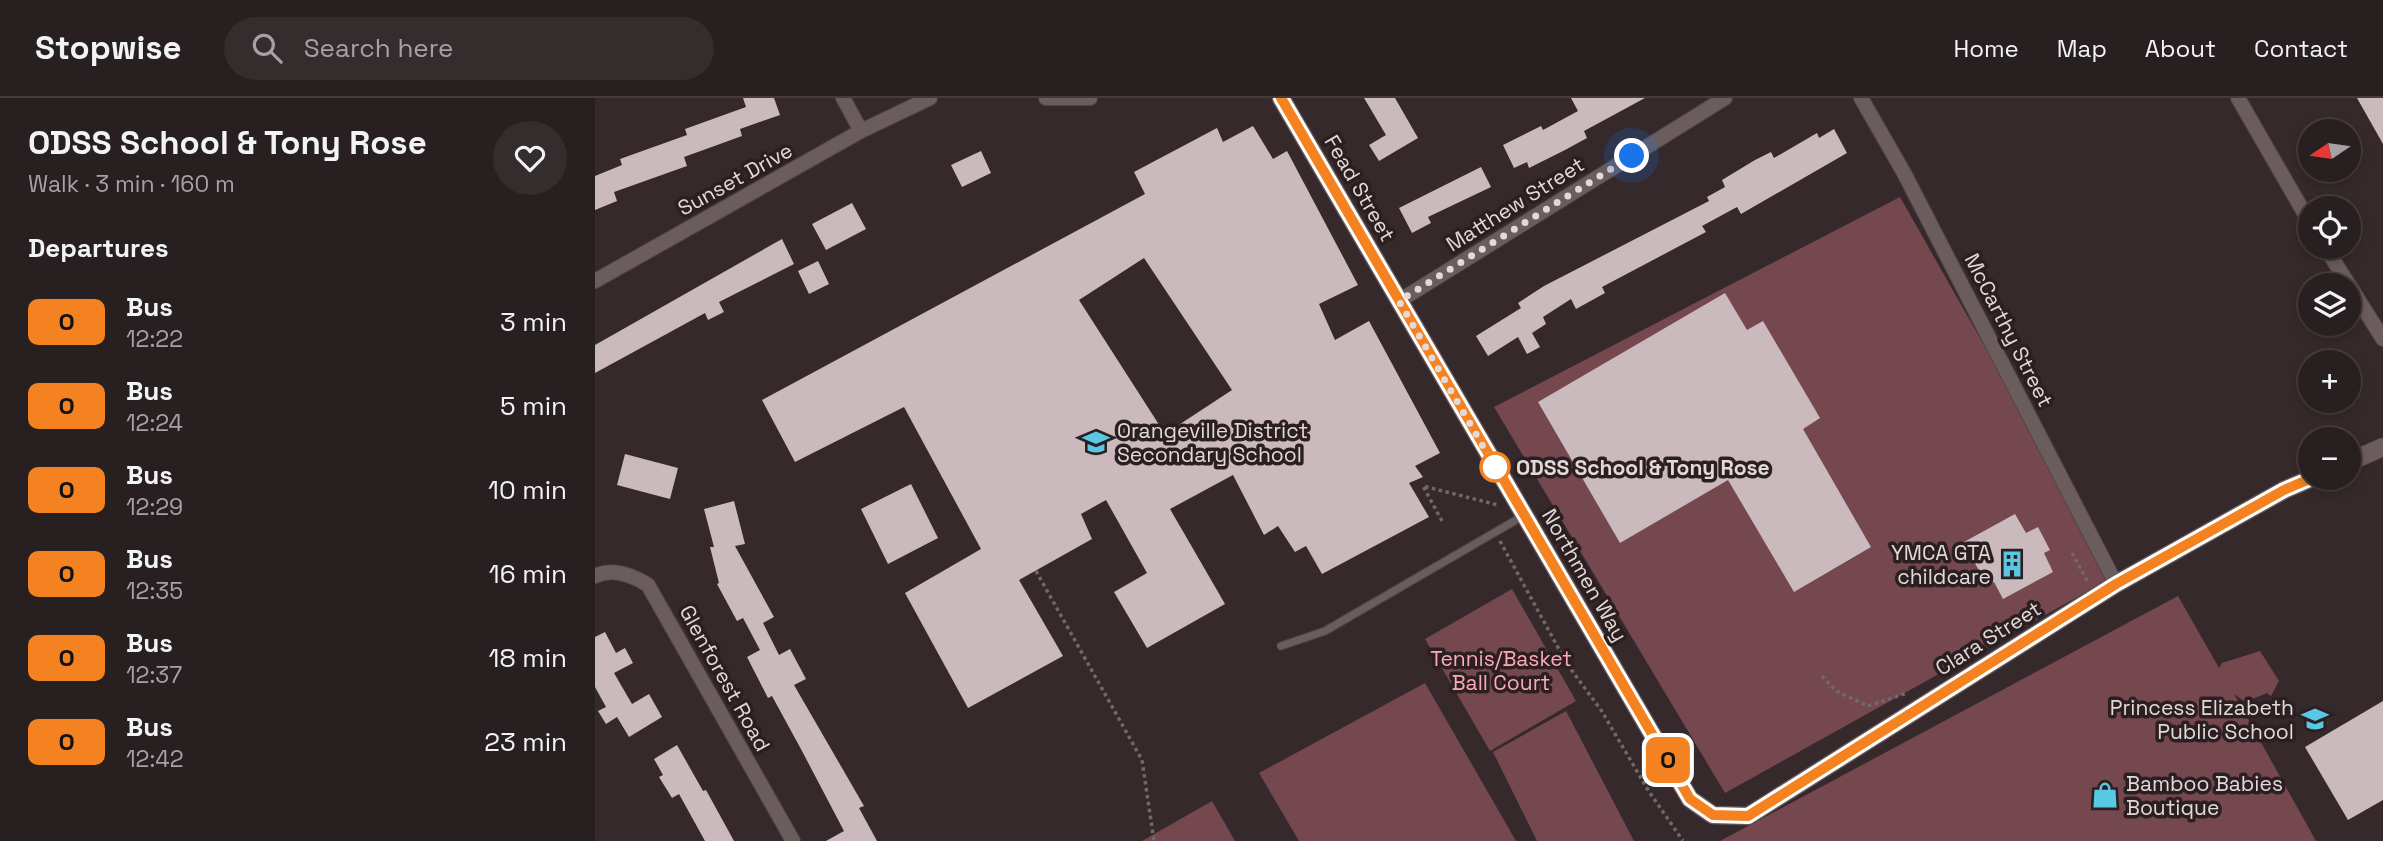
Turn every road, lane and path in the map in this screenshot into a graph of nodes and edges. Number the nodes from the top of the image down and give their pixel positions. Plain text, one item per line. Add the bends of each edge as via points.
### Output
1 (842, 98) edge
2 (930, 98) edge
3 (1046, 98) edge
4 (1090, 98) edge
5 (1281, 98) edge
6 (1725, 98) edge
7 (1861, 98) edge
8 (2238, 98) edge
9 (861, 131) junction
10 (2298, 202) edge
11 (2333, 259) edge
12 (595, 281) edge
13 (1399, 301) junction
14 (2383, 339) edge
15 (2383, 447) edge
16 (2361, 457) edge
17 (2298, 484) edge
18 (1522, 513) junction
19 (1442, 521) dead end
20 (1495, 533) junction
21 (2072, 553) dead end
22 (1035, 571) dead end
23 (595, 576) edge
24 (2116, 584) junction
25 (2096, 597) junction
26 (1281, 646) dead end
27 (1822, 676) dead end
28 (1917, 690) dead end
29 (1690, 799) joint
30 (793, 841) edge
31 (1154, 841) edge
32 (1683, 841) edge

1 - 9 street
2 - 9 street, Sunset Drive
3 - 4 street
5 - 13 street, Fead Street
6 - 13 street, Matthew Street
7 - 24 street, McCarthy Street
8 - 10 street
9 - 12 street, Sunset Drive
11 - 14 street
13 - 18 street, Northmen Way
15 - 16 street
17 - 24 street, Clara Street
18 - 19 path via 1423,486
18 - 20 lane
18 - 29 street, Northmen Way
20 - 26 lane via 1325,631
20 - 32 path via 1567,664
21 - 25 path
22 - 31 path via 1142,760
23 - 30 street, Glenforest Road via 616,572 648,585
24 - 25 street, Clara Street
25 - 29 street, Clara Street via 1748,816 1713,815
27 - 28 path via 1836,691 1868,706

